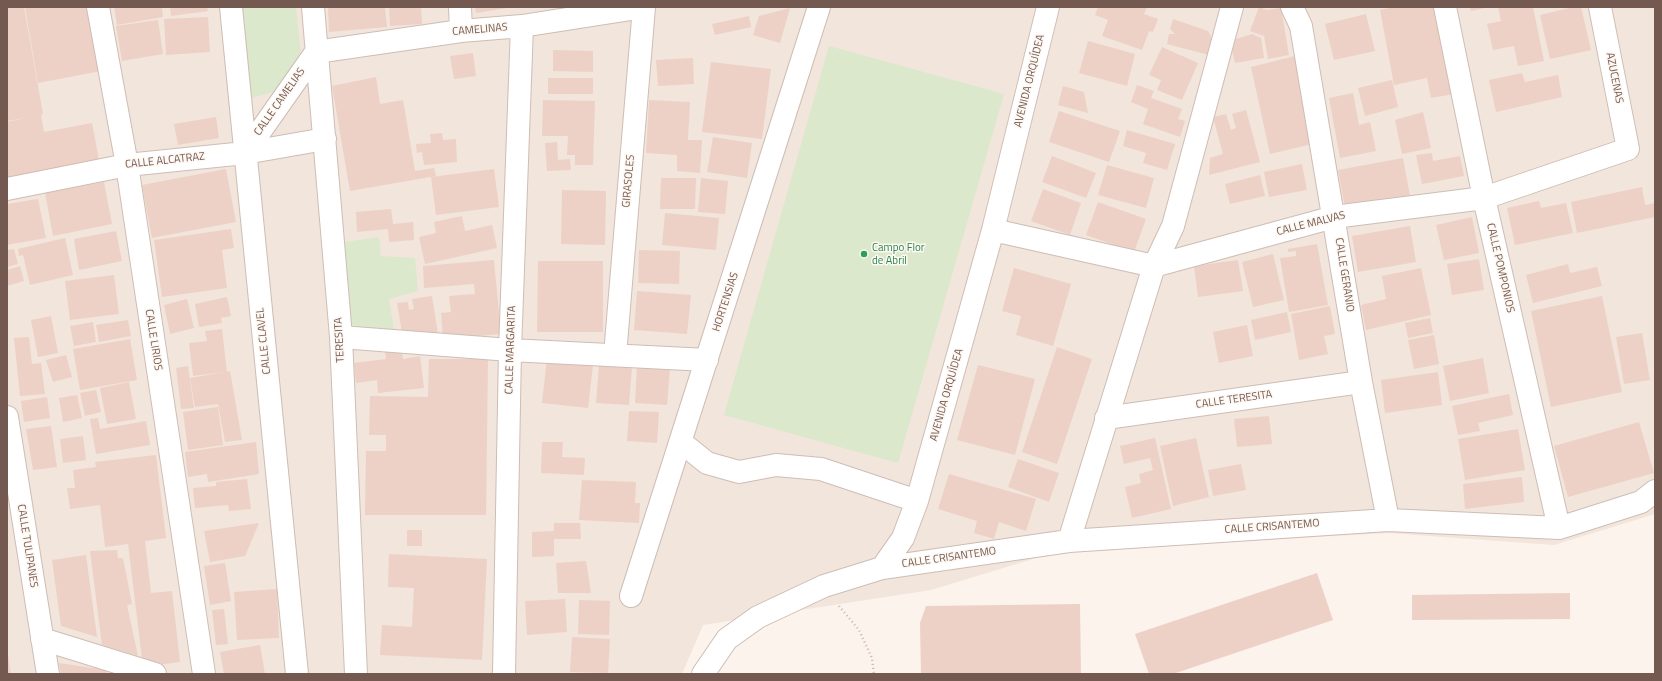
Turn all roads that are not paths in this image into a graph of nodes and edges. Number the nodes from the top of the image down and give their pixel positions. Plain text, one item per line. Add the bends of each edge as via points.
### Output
1 (98, 7) edge
2 (231, 7) edge
3 (313, 7) edge
4 (460, 7) edge
5 (644, 7) edge
6 (819, 7) edge
7 (1048, 7) edge
8 (1232, 7) edge
9 (1292, 7) edge
10 (1445, 7) edge
11 (1600, 7) edge
12 (522, 26) junction
13 (461, 30) junction
14 (316, 52) junction
15 (325, 139) junction
16 (1628, 149) joint
17 (245, 153) junction
18 (127, 165) junction
19 (7, 189) edge
20 (1484, 198) junction
21 (1334, 217) junction
22 (993, 230) junction
23 (1154, 266) junction
24 (341, 337) junction
25 (510, 350) junction
26 (615, 355) junction
27 (707, 360) junction
28 (1361, 382) junction
29 (7, 417) edge
30 (1106, 418) junction
31 (681, 442) junction
32 (1655, 491) edge
33 (918, 501) junction
34 (1388, 520) junction
35 (1560, 528) junction
36 (1069, 541) junction
37 (882, 568) junction
38 (631, 596) dead end
39 (42, 638) junction
40 (48, 674) edge
41 (155, 674) edge
42 (204, 674) edge
43 (297, 674) edge
44 (356, 674) edge
45 (504, 674) edge
46 (703, 674) edge

1 - 18 street, CALLE LIRIOS
2 - 17 street, CALLE CLAVEL
3 - 14 street, TERESITA
4 - 13 street
5 - 12 street, CAMELINAS
5 - 26 street, GIRASOLES
6 - 27 street, HORTENSIAS
7 - 22 street, AVENIDA ORQUÍDEA
8 - 23 street via 1173,226
9 - 21 street, CALLE GERANIO via 1301,26
10 - 20 street, CALLE POMPONIOS
11 - 16 street, AZUCENAS
12 - 13 street, CAMELINAS
12 - 25 street, CALLE MARGARITA
13 - 14 street, CAMELINAS
14 - 15 street, TERESITA
14 - 17 street, CALLE CAMELIAS
15 - 17 street, CALLE ALCATRAZ
15 - 24 street, TERESITA
16 - 20 street, CALLE MALVAS
17 - 18 street, CALLE ALCATRAZ
17 - 43 street, CALLE CLAVEL
18 - 19 street, CALLE ALCATRAZ
18 - 42 street, CALLE LIRIOS
20 - 21 street, CALLE MALVAS
20 - 35 street, CALLE POMPONIOS
21 - 23 street, CALLE MALVAS
21 - 28 street, CALLE GERANIO
22 - 23 street, CALLE MALVAS
22 - 33 street, AVENIDA ORQUÍDEA
23 - 30 street
24 - 25 street
24 - 44 street, TERESITA
25 - 26 street
25 - 45 street, CALLE MARGARITA
26 - 27 street
27 - 31 street, HORTENSIAS
28 - 30 street, CALLE TERESITA
28 - 34 street, CALLE GERANIO
29 - 39 street, CALLE TULIPANES
30 - 36 street
31 - 33 street via 707,463 739,472 776,465 821,469
31 - 38 street, HORTENSIAS
32 - 35 street, CALLE CRISANTEMO via 1641,502
33 - 37 street, AVENIDA ORQUÍDEA via 903,538
34 - 35 street, CALLE CRISANTEMO
34 - 36 street, CALLE CRISANTEMO
36 - 37 street, CALLE CRISANTEMO
37 - 46 street via 824,586 758,617 726,639
39 - 40 street, CALLE TULIPANES
39 - 41 street

